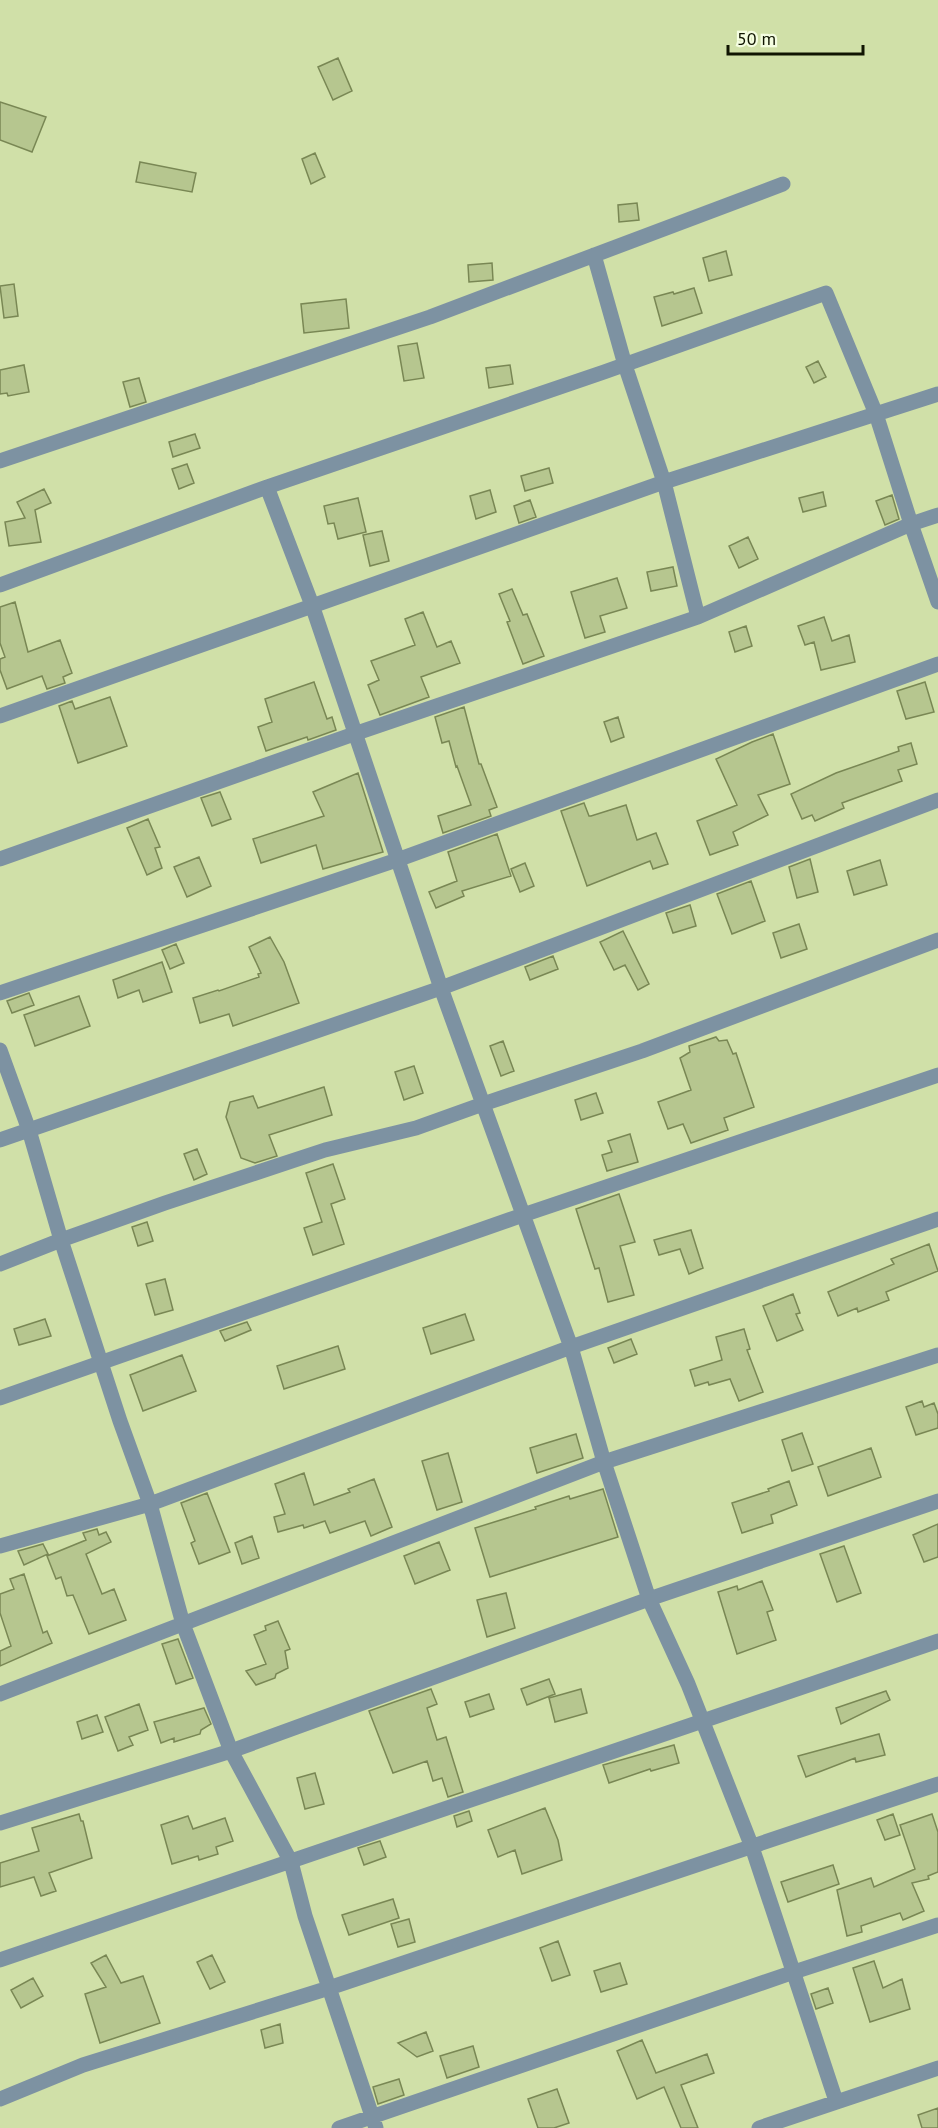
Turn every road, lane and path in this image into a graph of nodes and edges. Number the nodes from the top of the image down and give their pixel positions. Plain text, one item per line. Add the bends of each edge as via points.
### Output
1 (783, 184) dead end
2 (594, 255) junction
3 (626, 365) junction
4 (938, 394) edge
5 (876, 414) junction
6 (0, 461) edge
7 (664, 482) junction
8 (267, 487) junction
9 (938, 515) edge
10 (911, 524) junction
11 (0, 585) edge
12 (938, 603) edge
13 (312, 605) junction
14 (698, 617) junction
15 (938, 664) edge
16 (0, 717) edge
17 (354, 734) junction
18 (938, 800) edge
19 (0, 859) edge
20 (397, 860) junction
21 (938, 940) edge
22 (441, 988) junction
23 (0, 993) edge
24 (0, 1050) edge
25 (938, 1075) edge
26 (483, 1104) junction
27 (29, 1130) junction
28 (0, 1140) edge
29 (523, 1215) junction
30 (938, 1220) edge
31 (61, 1240) junction
32 (0, 1264) edge
33 (571, 1347) junction
34 (938, 1355) edge
35 (101, 1364) junction
36 (0, 1398) edge
37 (603, 1462) junction
38 (938, 1501) edge
39 (150, 1504) junction
40 (0, 1546) edge
41 (649, 1599) junction
42 (183, 1624) junction
43 (938, 1641) edge
44 (0, 1694) edge
45 (703, 1722) junction
46 (231, 1751) junction
47 (938, 1784) edge
48 (0, 1823) edge
49 (752, 1847) junction
50 (291, 1862) junction
51 (938, 1925) edge
52 (0, 1960) edge
53 (794, 1972) junction
54 (329, 1988) junction
55 (938, 2068) edge
56 (0, 2099) edge
57 (836, 2102) junction
58 (374, 2122) edge
59 (339, 2128) edge
60 (759, 2128) edge

1 - 2 street
2 - 3 street
2 - 6 street via 430,317
3 - 5 street via 826,293
3 - 7 street
3 - 8 street
4 - 5 street
5 - 7 street
5 - 10 street
7 - 13 street
7 - 14 street
8 - 11 street
8 - 13 street
9 - 10 street
10 - 12 street
10 - 14 street
13 - 16 street
13 - 17 street
14 - 17 street
15 - 20 street
17 - 19 street
17 - 20 street
18 - 22 street
20 - 22 street
20 - 23 street
21 - 26 street via 642,1051
22 - 26 street
22 - 27 street
24 - 27 street
25 - 29 street
26 - 29 street
26 - 31 street via 416,1128 325,1150
27 - 28 street
27 - 31 street
29 - 33 street
29 - 35 street
30 - 33 street
31 - 32 street
31 - 35 street
33 - 37 street
33 - 39 street
34 - 37 street
35 - 36 street
35 - 39 street
37 - 41 street
37 - 42 street
38 - 41 street
39 - 40 street
39 - 42 street
41 - 45 street
41 - 46 street
42 - 44 street
42 - 46 street
43 - 45 street
45 - 49 street
45 - 50 street
46 - 48 street
46 - 50 street
47 - 49 street
49 - 53 street
49 - 54 street
50 - 52 street
50 - 54 street
51 - 53 street
53 - 57 street
53 - 58 street
54 - 56 street via 83,2066
54 - 58 street
55 - 57 street
57 - 60 street
58 - 59 street

